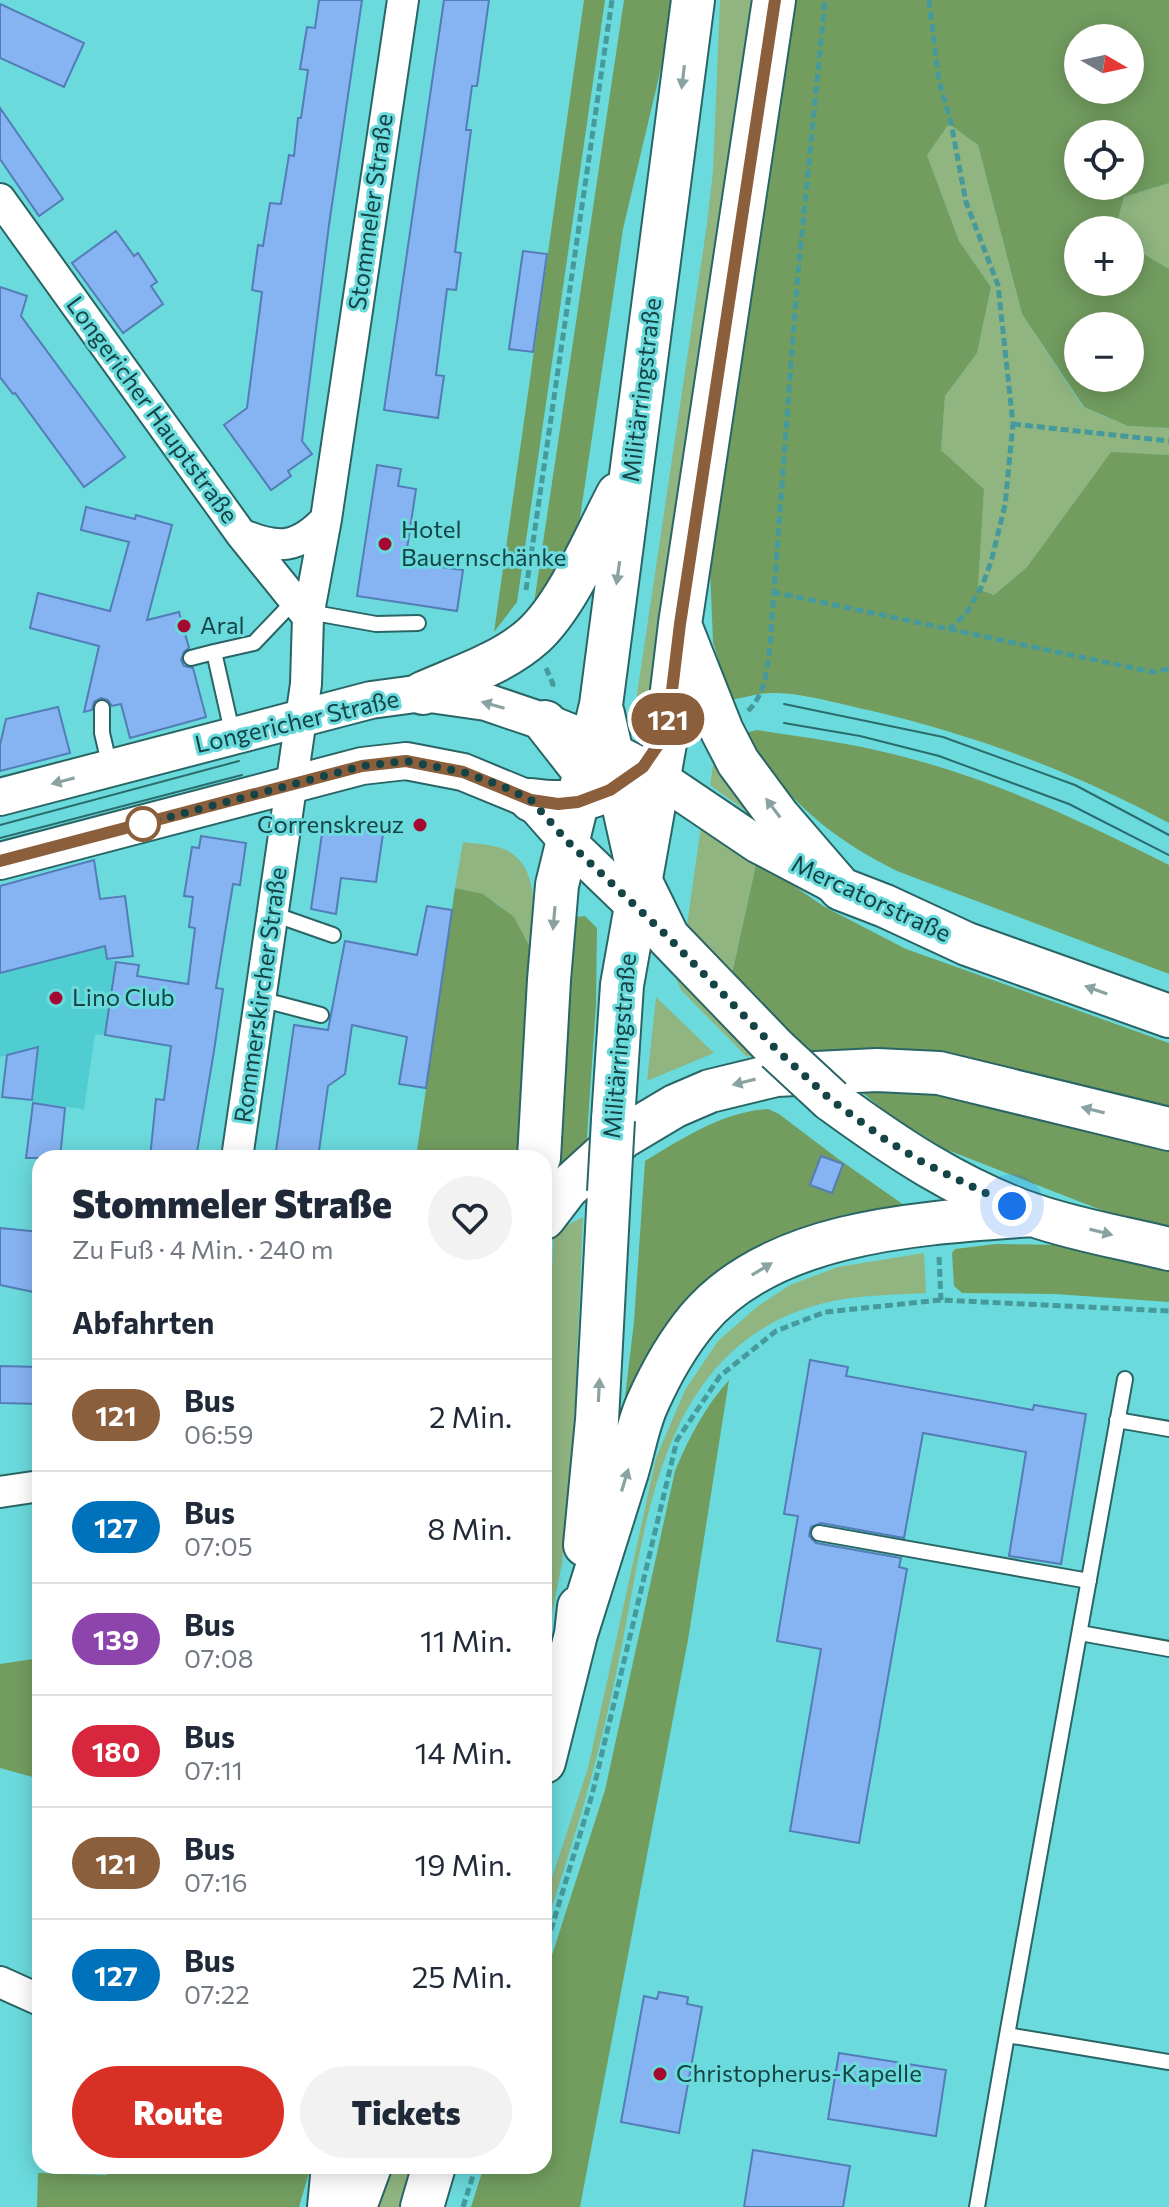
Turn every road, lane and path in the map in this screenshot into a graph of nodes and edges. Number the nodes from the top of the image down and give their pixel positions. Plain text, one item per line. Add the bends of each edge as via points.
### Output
1 (403, 0) edge
2 (612, 0) edge
3 (693, 0) edge
4 (774, 0) edge
5 (825, 0) edge
6 (929, 0) edge
7 (0, 199) edge
8 (1013, 424) junction
9 (1169, 441) edge
10 (632, 468) junction
11 (326, 519) junction
12 (241, 534) junction
13 (773, 592) junction
14 (525, 596) dead end
15 (304, 610) junction
16 (418, 623) dead end
17 (680, 624) junction
18 (949, 629) junction
19 (214, 652) junction
20 (191, 658) dead end
21 (1169, 669) edge
22 (423, 693) junction
23 (102, 708) dead end
24 (301, 719) junction
25 (739, 721) dead end
26 (545, 722) joint
27 (233, 736) junction
28 (609, 766) junction
29 (111, 768) junction
30 (292, 785) junction
31 (0, 797) edge
32 (531, 800) junction
33 (568, 842) junction
34 (0, 861) edge
35 (841, 889) junction
36 (631, 906) junction
37 (273, 914) junction
38 (333, 935) dead end
39 (260, 999) junction
40 (321, 1015) dead end
41 (1169, 1016) edge
42 (1169, 1129) edge
43 (238, 1150) edge
44 (540, 1150) edge
45 (552, 1208) edge
46 (1033, 1215) junction
47 (937, 1224) junction
48 (1169, 1249) edge
49 (941, 1300) junction
50 (1169, 1311) edge
51 (1125, 1379) dead end
52 (1117, 1420) junction
53 (1169, 1429) edge
54 (32, 1487) edge
55 (0, 1492) edge
56 (819, 1533) dead end
57 (1089, 1581) junction
58 (1080, 1633) junction
59 (576, 1634) junction
60 (1169, 1649) edge
61 (552, 1730) edge
62 (552, 1927) edge
63 (0, 1982) edge
64 (32, 1996) edge
65 (1007, 2035) junction
66 (1169, 2062) edge
67 (332, 2174) edge
68 (367, 2174) edge
69 (432, 2174) edge
70 (473, 2174) edge
71 (329, 2207) edge
72 (355, 2207) edge
73 (422, 2207) edge
74 (463, 2207) edge
75 (977, 2207) edge

1 - 11 street, Stommeler Straße
2 - 14 path
3 -> 10 main road, Militärringstraße
4 - 17 main road
5 - 13 path
6 - 8 path via 939,81 966,202 998,285
7 - 12 street, Longericher Hauptstraße
8 - 9 path
8 - 18 path via 1005,505 991,562 965,615
10 - 22 main road via 556,610 532,637
10 -> 28 main road, Militärringstraße
11 - 12 street via 293,544 260,542
11 - 15 street, Stommeler Straße
12 - 15 street, Longericher Hauptstraße
13 - 18 path
13 - 25 path via 765,682 757,702
15 - 16 lane via 376,624
15 - 19 lane via 254,643
15 - 24 street, Stommeler Straße via 306,684
17 - 28 main road via 667,732
35 -> 17 main road via 738,762
18 - 21 path via 1152,672
19 - 20 lane
19 - 27 lane
22 - 24 street, Longericher Straße
26 -> 22 street, Longericher Straße via 486,702
23 - 29 lane
24 - 27 street, Longericher Straße
24 - 30 street, Stommeler Straße
26 - 28 main road
27 - 29 street, Longericher Straße
28 - 32 main road via 558,804
28 - 33 main road, Militärringstraße
28 - 35 street, Mercatorstraße
28 - 36 main road, Militärringstraße
28 - 36 main road via 609,840
29 -> 31 street, Longericher Straße
30 - 32 street via 362,766 406,761 463,772
30 - 34 street
30 - 37 street, Rommerskircher Straße
32 - 33 street
33 - 36 street
33 -> 44 main road, Militärringstraße via 557,885
41 -> 35 main road, Mercatorstraße via 967,944
36 - 46 main road, bridge via 831,1100 924,1163
59 -> 36 main road, Militärringstraße, bridge via 597,1420
37 - 38 lane
37 - 39 street, Rommerskircher Straße
39 - 40 lane
39 - 43 street, Rommerskircher Straße
42 -> 45 main road via 939,1073 776,1075 710,1091 675,1106 623,1137
46 - 47 main road
46 -> 48 main road
47 - 49 path
59 -> 47 main road via 647,1405 671,1357 699,1318 769,1264 812,1247
49 - 50 path
49 - 62 path via 825,1312 776,1331 720,1376 677,1440 592,1795
51 - 52 lane
52 - 53 lane
52 - 57 lane
54 - 55 street
56 - 57 lane
57 - 58 lane
58 - 60 lane
58 - 65 lane
59 - 61 main road, Militärringstraße
63 - 64 street
65 - 66 lane
65 - 75 lane
67 - 71 main road
68 - 72 main road
69 - 73 main road
70 - 74 path

